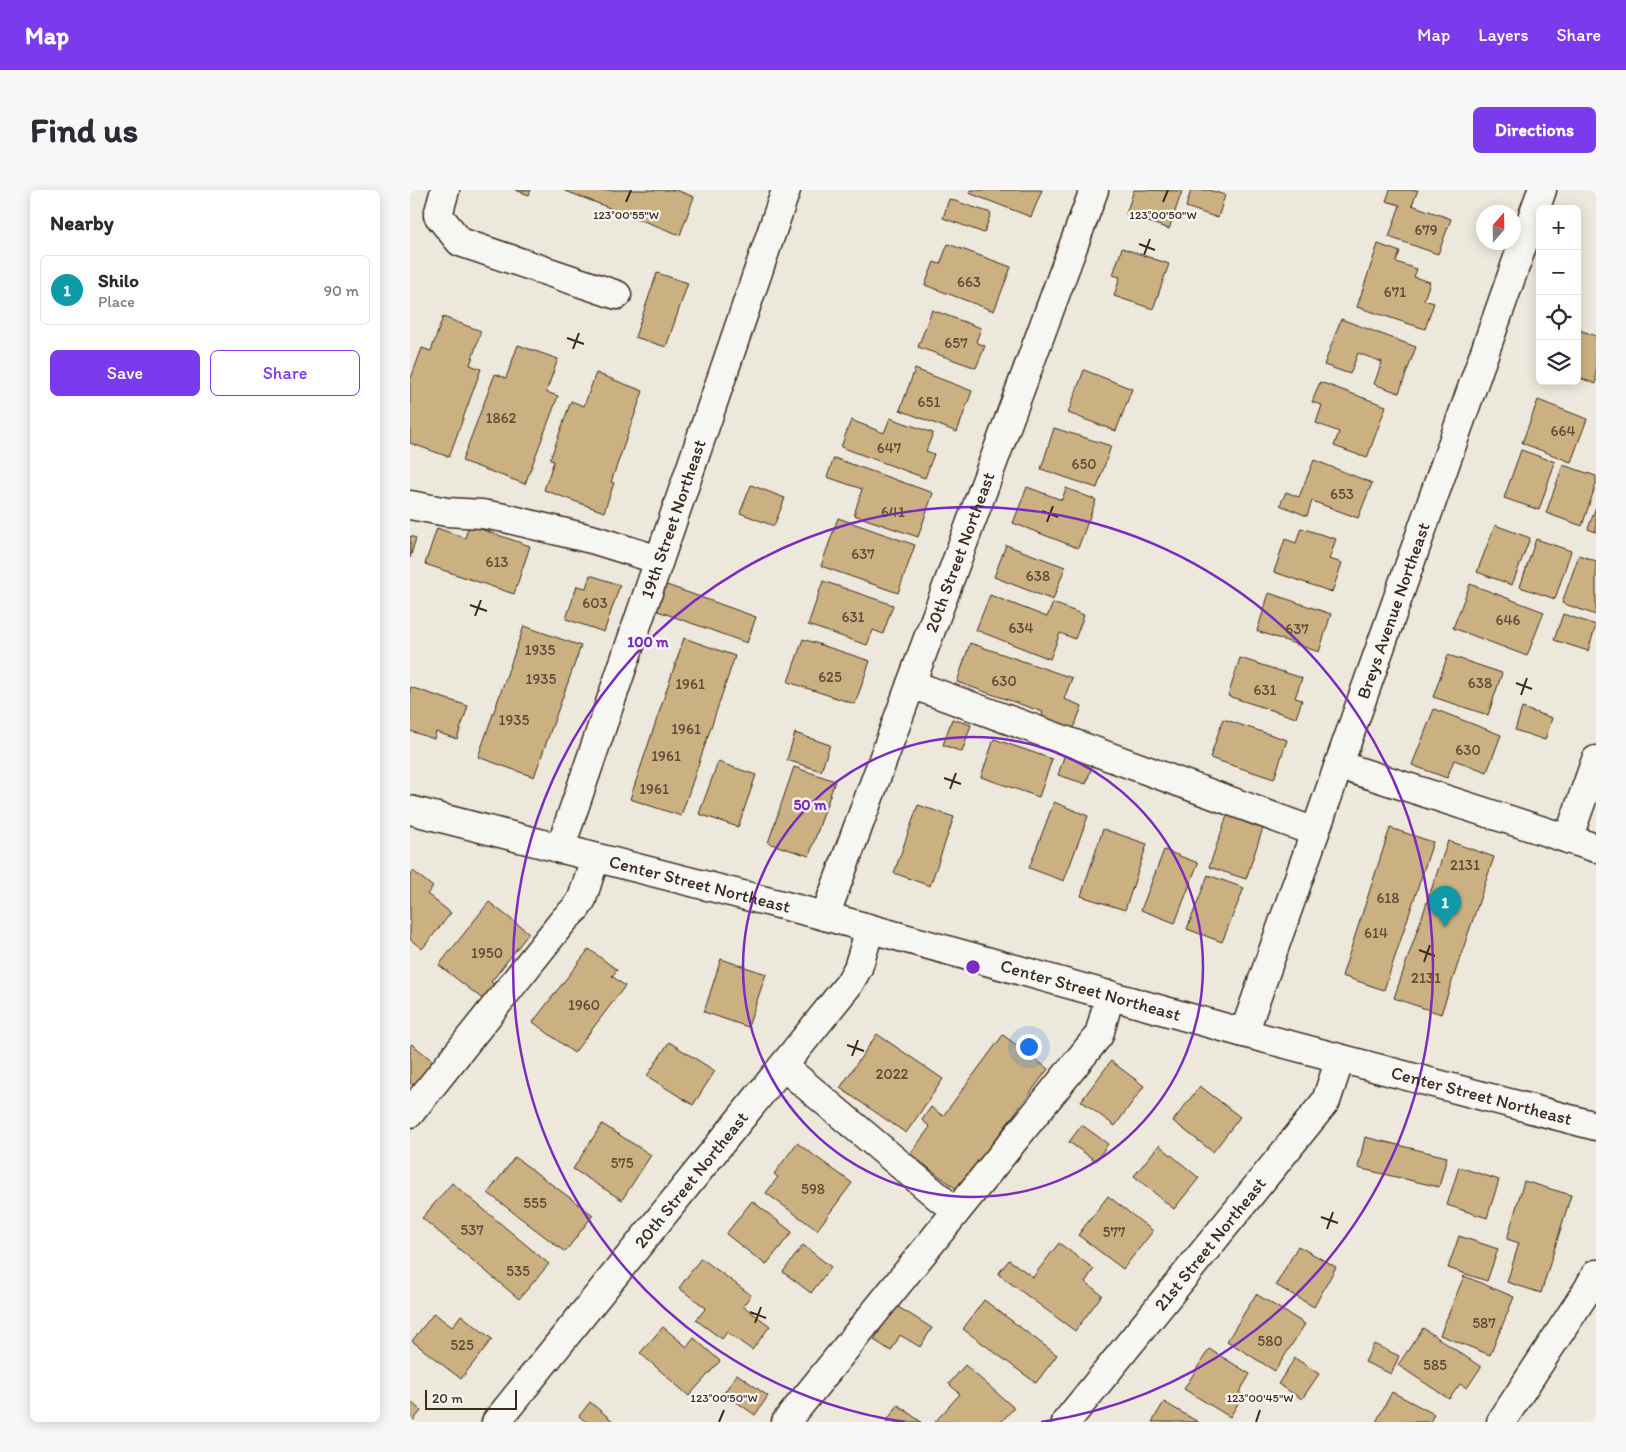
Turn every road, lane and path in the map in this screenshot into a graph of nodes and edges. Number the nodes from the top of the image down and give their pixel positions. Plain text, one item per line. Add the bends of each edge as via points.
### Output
1 (445, 190) edge
2 (786, 190) edge
3 (1094, 190) edge
4 (1542, 190) edge
5 (617, 295) dead end
6 (410, 505) edge
7 (659, 560) junction
8 (910, 684) junction
9 (1596, 760) edge
10 (1339, 765) junction
11 (410, 810) edge
12 (1315, 832) junction
13 (1568, 839) junction
14 (1596, 848) edge
15 (560, 849) junction
16 (595, 858) junction
17 (825, 916) junction
18 (870, 929) junction
19 (1110, 995) junction
20 (1244, 1033) junction
21 (1340, 1059) junction
22 (783, 1066) junction
23 (410, 1113) edge
24 (1596, 1126) edge
25 (941, 1199) dead end
26 (1596, 1274) edge
27 (496, 1422) edge
28 (786, 1422) edge
29 (1066, 1422) edge
30 (1501, 1422) edge

1 - 5 street via 438,215 460,242
2 - 7 street, 19th Street Northeast
3 - 8 street, 20th Street Northeast
4 - 10 street, Breys Avenue Northeast
6 - 7 street via 505,518
7 - 15 street, 19th Street Northeast
8 - 12 street
8 - 17 street, 20th Street Northeast
9 - 13 street
10 - 12 street, Breys Avenue Northeast
10 - 13 street
11 - 15 street, Center Street Northeast
12 - 20 street, Breys Avenue Northeast
13 - 14 street
15 - 16 street, Center Street Northeast
16 - 17 street, Center Street Northeast
16 - 23 street via 577,908
17 - 18 street, Center Street Northeast
18 - 19 street, Center Street Northeast
18 - 22 street, 20th Street Northeast via 858,968 849,984
19 - 20 street, Center Street Northeast
19 - 28 street via 1099,1035
20 - 21 street, Center Street Northeast
21 - 24 street, Center Street Northeast
21 - 29 street, 21st Street Northeast via 1326,1100
22 - 25 street
22 - 27 street, 20th Street Northeast
26 - 30 street

